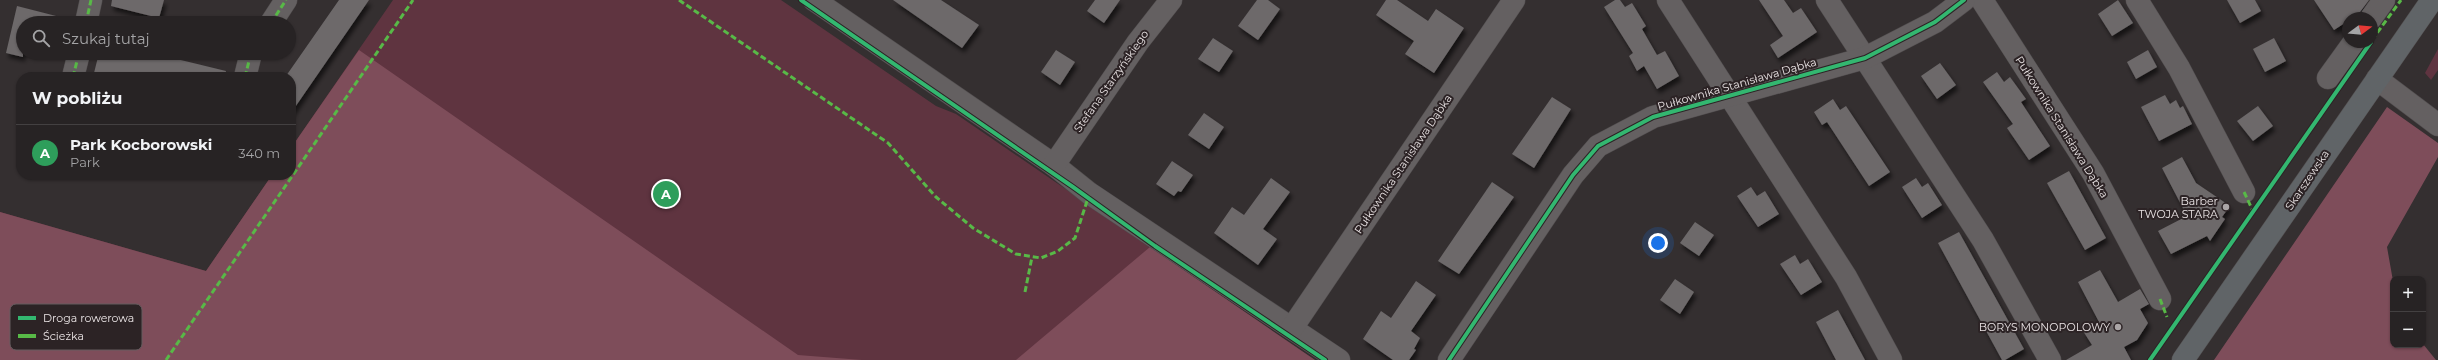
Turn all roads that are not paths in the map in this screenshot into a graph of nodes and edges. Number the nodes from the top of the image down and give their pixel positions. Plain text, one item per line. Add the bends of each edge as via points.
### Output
1 (91, 0) edge
2 (286, 0) edge
3 (814, 0) edge
4 (1171, 0) edge
5 (1514, 0) edge
6 (1668, 0) edge
7 (1828, 0) edge
8 (1964, 0) edge
9 (1982, 0) edge
10 (2137, 0) edge
11 (2384, 0) edge
12 (2432, 0) edge
13 (2375, 12) edge
14 (88, 16) edge
15 (276, 16) edge
16 (2350, 48) edge
17 (1865, 58) junction
18 (77, 60) edge
19 (249, 60) edge
20 (74, 72) edge
21 (246, 72) edge
22 (2328, 78) dead end
23 (2377, 79) junction
24 (1728, 96) junction
25 (2438, 125) edge
26 (1054, 164) junction
27 (2244, 192) dead end
28 (2160, 299) dead end
29 (1292, 328) junction
30 (1339, 360) edge
31 (1449, 360) edge
32 (1891, 360) edge
33 (2050, 360) edge
34 (2183, 360) edge

1 - 14 street
2 - 15 street
3 - 26 street
4 - 26 street, Stefana Starzyńskiego via 1138,42
5 - 29 street, Pułkownika Stanisława Dąbka
6 - 24 street, Pułkownika Stanisława Dąbka
7 - 17 street
8 - 17 street, Pułkownika Stanisława Dąbka via 1935,22
9 - 28 street, Pułkownika Stanisława Dąbka via 2093,173
10 - 27 street via 2179,68
11 - 13 street
12 - 23 main road, Skarszewska
16 - 22 street
17 - 24 street, Pułkownika Stanisława Dąbka
17 - 33 street via 1983,240
18 - 20 street
19 - 21 street
23 - 25 street
23 - 34 main road, Skarszewska
24 - 31 street, Pułkownika Stanisława Dąbka via 1653,117 1598,146 1572,175
24 - 32 street, Pułkownika Stanisława Dąbka via 1846,277
26 - 29 street via 1089,193
29 - 30 street

